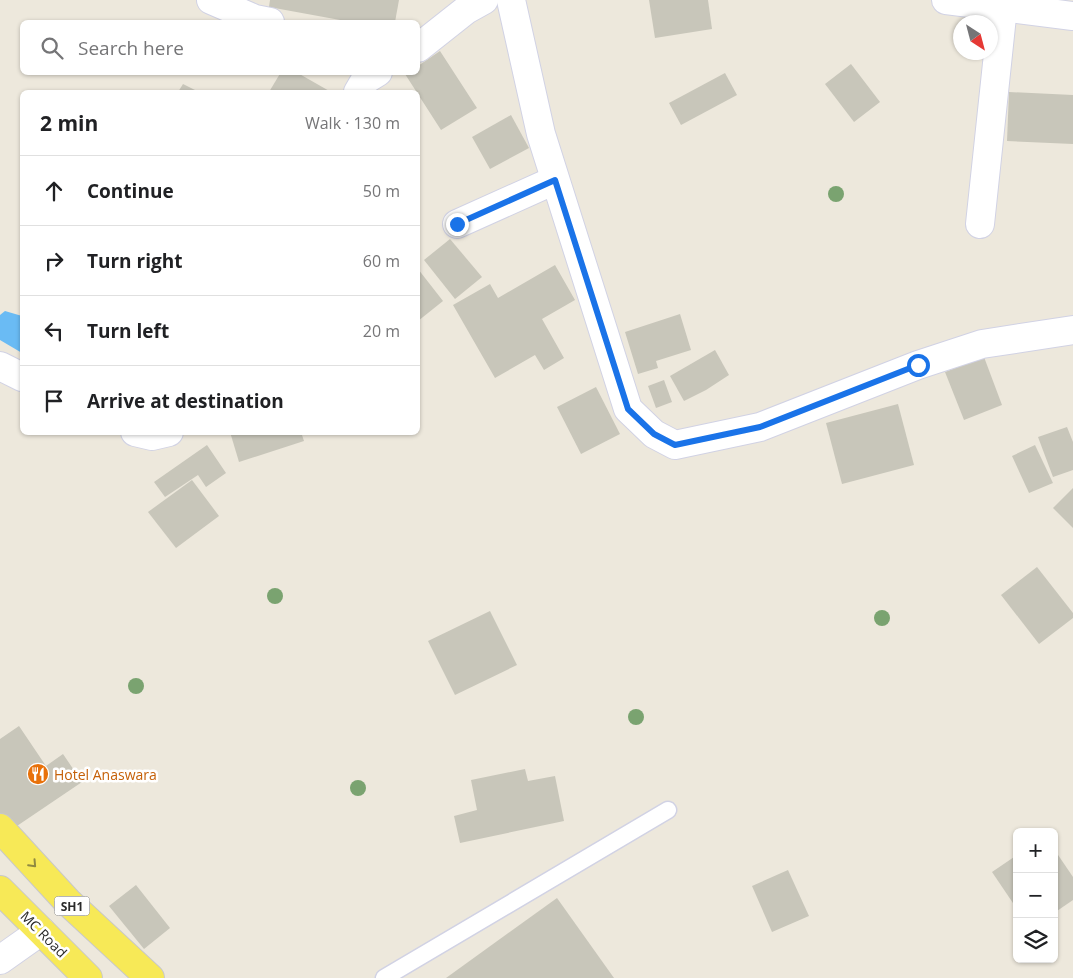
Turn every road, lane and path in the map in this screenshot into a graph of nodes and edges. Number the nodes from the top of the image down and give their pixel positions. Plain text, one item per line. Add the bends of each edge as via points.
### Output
1 (211, 0) edge
2 (484, 0) edge
3 (511, 0) edge
4 (946, 0) edge
5 (1003, 7) junction
6 (1073, 16) edge
7 (260, 20) edge
8 (420, 46) edge
9 (555, 180) junction
10 (457, 224) dead end
11 (980, 224) dead end
12 (1073, 330) edge
13 (0, 366) edge
14 (20, 376) edge
15 (668, 810) dead end
16 (0, 828) edge
17 (0, 890) edge
18 (68, 902) junction
19 (41, 931) junction
20 (0, 960) edge
21 (88, 978) edge
22 (150, 978) edge
23 (384, 978) edge

1 - 7 street
2 - 8 street
3 - 9 street via 541,134
4 - 5 street
5 - 6 street
5 - 11 street
9 - 10 street
9 - 12 street via 628,409 654,434 675,445 760,427 918,365 982,344
13 - 14 street
15 - 23 lane
16 -> 18 main road, SH1
17 - 19 main road, MC Road
18 - 19 main road
18 - 22 main road, SH1
19 - 20 street
19 - 21 main road, MC Road

